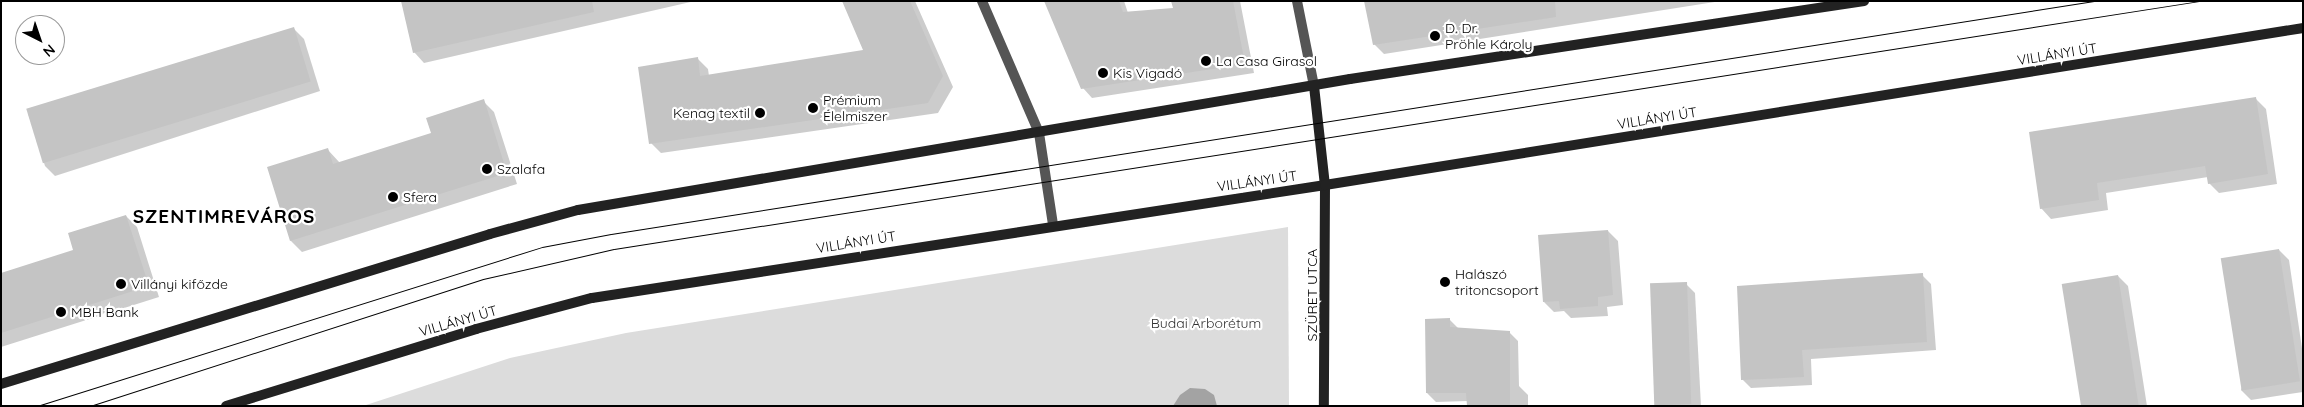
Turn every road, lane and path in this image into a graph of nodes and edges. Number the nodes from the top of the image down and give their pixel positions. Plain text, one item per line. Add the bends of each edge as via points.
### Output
1 (982, 1) edge
2 (1297, 1) edge
3 (1864, 1) edge
4 (2303, 28) edge
5 (1314, 86) junction
6 (1039, 134) junction
7 (1325, 185) junction
8 (1053, 226) junction
9 (1, 384) edge
10 (226, 406) edge
11 (1324, 406) edge

1 - 6 street
2 - 5 street
3 - 5 street
4 - 7 street, VILLÁNYI ÚT
5 - 6 street
5 - 7 street, SZÜRET UTCA
6 - 8 street
6 - 9 street via 578,210 480,236
7 - 8 street, VILLÁNYI ÚT
7 - 11 street, SZÜRET UTCA
8 - 10 street, VILLÁNYI ÚT via 592,298 476,329

